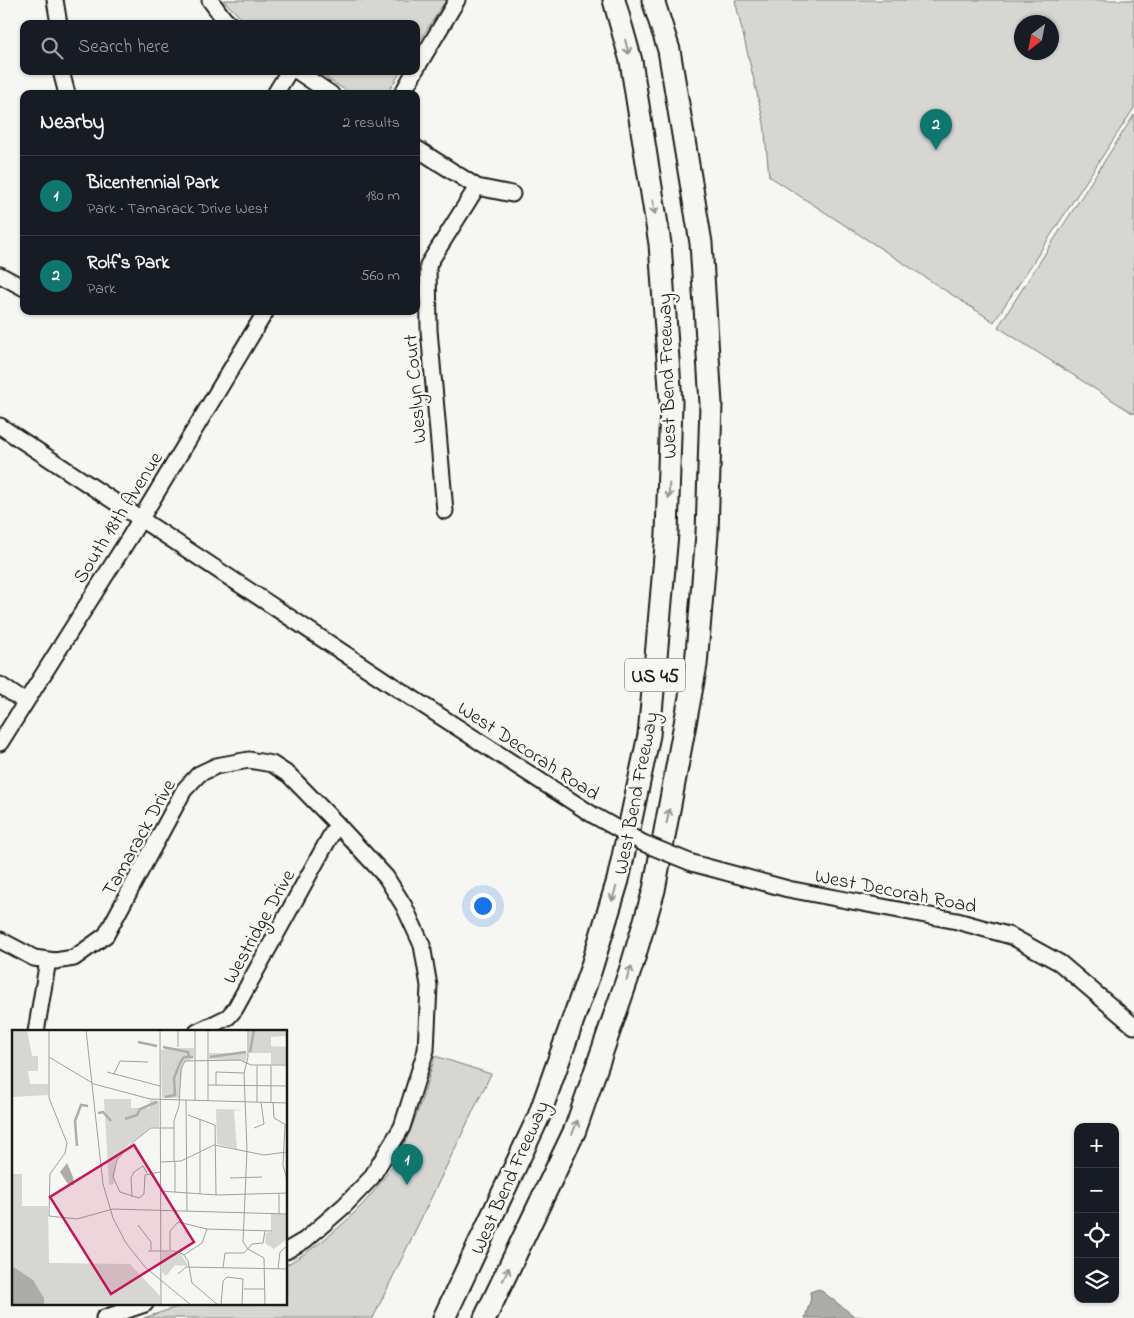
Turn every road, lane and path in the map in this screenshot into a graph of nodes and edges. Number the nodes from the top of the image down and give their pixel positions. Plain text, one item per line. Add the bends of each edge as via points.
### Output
1 (55, 0) edge
2 (210, 0) edge
3 (457, 0) edge
4 (614, 0) edge
5 (653, 0) edge
6 (59, 20) edge
7 (225, 20) edge
8 (420, 63) edge
9 (62, 75) edge
10 (287, 75) edge
11 (303, 75) edge
12 (413, 75) edge
13 (66, 90) edge
14 (277, 90) edge
15 (325, 90) edge
16 (404, 90) edge
17 (420, 151) edge
18 (477, 187) junction
19 (512, 194) dead end
20 (0, 275) edge
21 (20, 286) edge
22 (264, 315) edge
23 (0, 426) edge
24 (445, 512) dead end
25 (140, 519) junction
26 (0, 685) edge
27 (25, 702) junction
28 (0, 742) edge
29 (337, 824) junction
30 (0, 940) edge
31 (48, 960) junction
32 (1134, 1026) edge
33 (36, 1030) edge
34 (201, 1030) edge
35 (288, 1249) edge
36 (139, 1306) edge
37 (104, 1318) edge
38 (444, 1318) edge
39 (485, 1318) edge

1 - 6 street
2 - 7 street
3 - 8 street
4 -> 38 highway, West Bend Freeway / US 45 via 631,61 660,244 671,402 667,534 650,735 618,880 543,1107
39 -> 5 highway, West Bend Freeway / US 45 via 574,1130 631,968 654,890 696,665 707,534 711,404 703,271 669,50
9 - 13 street
10 - 14 street
11 - 15 street
12 - 16 street
17 - 18 street
18 - 19 street
18 - 24 street, Weslyn Court via 428,265 429,330
20 - 21 street
22 - 25 street, South 18th Avenue
23 - 25 street, West Decorah Road
25 - 27 street, South 18th Avenue
25 - 32 street, West Decorah Road, bridge via 593,815 643,843 692,862 788,889 957,921 1011,936 1060,963
26 - 27 street
27 - 28 street, South 18th Avenue
29 - 31 street, Tamarack Drive via 289,775 272,764 250,760 216,766 199,774 184,790 106,935 74,958
29 - 34 street, Westridge Drive via 235,1009 228,1017
29 - 35 street, Tamarack Drive via 386,877 422,945 429,986 426,1050 402,1127 371,1178 305,1240
30 - 31 street, Tamarack Drive via 34,958
31 - 33 street
36 - 37 street

